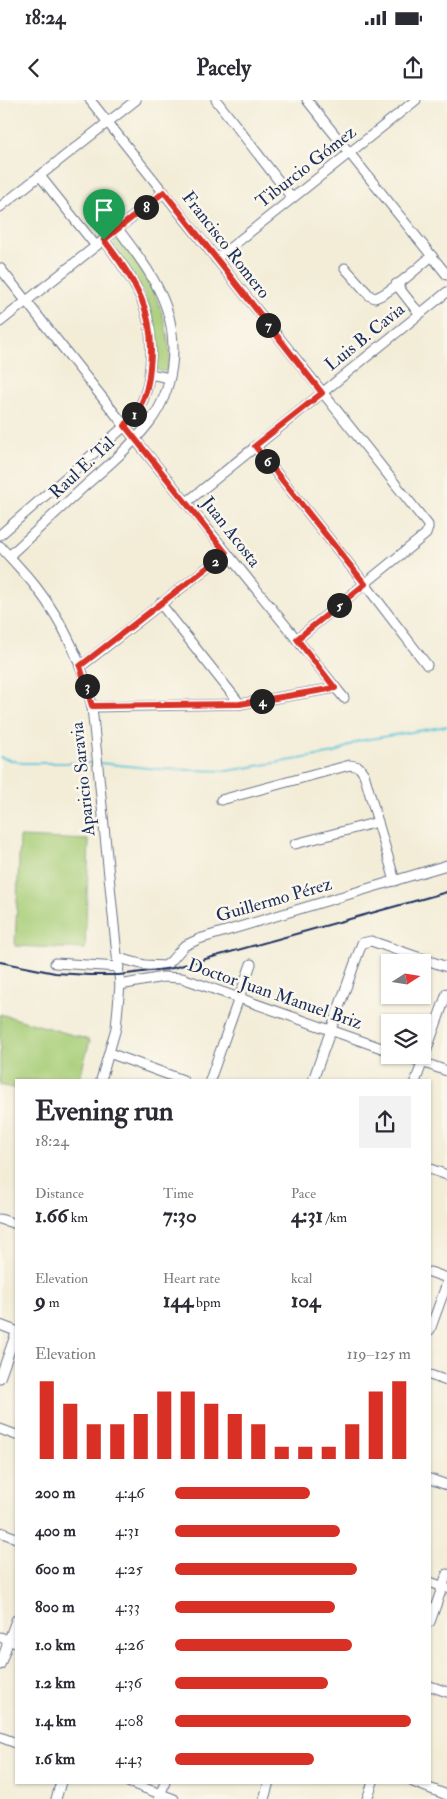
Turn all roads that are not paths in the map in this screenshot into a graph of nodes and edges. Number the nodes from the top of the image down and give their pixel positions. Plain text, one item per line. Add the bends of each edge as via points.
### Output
1 (90, 100) edge
2 (136, 100) edge
3 (216, 100) edge
4 (307, 100) edge
5 (416, 100) edge
6 (108, 122) junction
7 (349, 153) junction
8 (40, 176) junction
9 (164, 192) junction
10 (292, 198) junction
11 (0, 207) edge
12 (118, 229) junction
13 (104, 240) junction
14 (96, 246) junction
15 (432, 256) junction
16 (216, 259) junction
17 (0, 268) edge
18 (346, 268) dead end
19 (447, 275) edge
20 (396, 284) junction
21 (447, 292) edge
22 (26, 302) junction
23 (420, 313) junction
24 (0, 322) edge
25 (150, 374) junction
26 (169, 378) junction
27 (322, 393) junction
28 (125, 426) junction
29 (135, 439) junction
30 (255, 446) junction
31 (187, 502) junction
32 (0, 535) edge
33 (0, 546) edge
34 (226, 553) junction
35 (9, 556) junction
36 (365, 584) junction
37 (160, 604) junction
38 (297, 639) junction
39 (427, 665) dead end
40 (80, 666) junction
41 (335, 688) junction
42 (344, 698) dead end
43 (240, 704) junction
44 (92, 706) junction
45 (220, 800) dead end
46 (378, 822) junction
47 (295, 844) dead end
48 (447, 865) edge
49 (394, 881) junction
50 (55, 963) dead end
51 (251, 964) dead end
52 (119, 967) junction
53 (447, 967) edge
54 (120, 985) junction
55 (447, 993) edge
56 (240, 998) junction
57 (331, 1031) junction
58 (431, 1037) edge
59 (381, 1048) edge
60 (109, 1053) junction
61 (421, 1064) edge
62 (428, 1064) edge
63 (447, 1071) edge
64 (101, 1079) edge
65 (180, 1079) edge
66 (210, 1079) edge
67 (313, 1079) edge
68 (416, 1079) edge
69 (431, 1169) edge
70 (447, 1175) edge
71 (0, 1218) edge
72 (0, 1224) edge
73 (15, 1224) edge
74 (15, 1230) edge
75 (431, 1272) edge
76 (447, 1278) edge
77 (447, 1284) edge
78 (0, 1326) edge
79 (431, 1327) edge
80 (15, 1332) edge
81 (15, 1335) edge
82 (431, 1375) edge
83 (0, 1378) edge
84 (447, 1381) edge
85 (0, 1429) edge
86 (15, 1435) edge
87 (431, 1479) edge
88 (447, 1485) edge
89 (0, 1532) edge
90 (15, 1538) edge
91 (447, 1574) edge
92 (431, 1582) edge
93 (445, 1587) edge
94 (431, 1620) edge
95 (15, 1622) edge
96 (8, 1640) edge
97 (0, 1665) edge
98 (431, 1686) edge
99 (447, 1692) edge
100 (0, 1737) edge
101 (15, 1742) edge
102 (60, 1784) edge
103 (132, 1784) edge
104 (164, 1784) edge
105 (268, 1784) edge
106 (372, 1784) edge
107 (419, 1784) edge
108 (447, 1794) edge
109 (160, 1797) edge
110 (56, 1799) edge
111 (174, 1799) edge
112 (264, 1799) edge
113 (367, 1799) edge

1 - 6 street, Francisco Romero
2 - 6 street
3 - 10 street
4 - 7 street
5 - 7 street, Tiburcio Gómez
6 - 8 street
6 - 9 street, Francisco Romero
7 - 10 street, Tiburcio Gómez
7 - 15 street
8 - 11 street
8 - 14 street
9 - 12 street
9 - 16 street, Francisco Romero
10 - 16 street, Tiburcio Gómez
12 - 13 street
12 - 26 street, Raul E. Tal via 150,274 166,306 173,345
13 - 14 street
13 - 25 street, Raul E. Tal via 142,298 152,338
14 - 22 street
15 - 19 street
15 - 20 street
16 - 27 street, Francisco Romero
17 - 22 street, Juan Acosta
18 - 20 street via 374,298
20 - 23 street
21 - 23 street, Luis B. Cavia
22 - 24 street
22 - 28 street, Juan Acosta
23 - 27 street, Luis B. Cavia
25 - 26 street
25 - 28 street, Raul E. Tal via 139,407
26 - 29 street, Raul E. Tal via 158,408
27 - 30 street, Luis B. Cavia
27 - 36 street, Francisco Romero via 428,528 426,534
28 - 29 street, Juan Acosta
28 - 32 street, Raul E. Tal
29 - 31 street, Juan Acosta
29 - 35 street, Raul E. Tal
30 - 31 street, Luis B. Cavia
30 - 36 street
31 - 34 street, Juan Acosta
33 - 35 street, Aparicio Saravia
34 - 37 street
34 - 38 street, Juan Acosta
35 - 40 street, Aparicio Saravia via 47,603
36 - 38 street
36 - 39 street
37 - 40 street
37 - 43 street
38 - 41 street, Juan Acosta
40 - 44 street, Aparicio Saravia
41 - 42 street, Juan Acosta
41 - 43 street
43 - 44 street
44 - 52 street, Aparicio Saravia
45 - 46 street via 350,765 359,767 364,774
46 - 47 street
46 - 49 street
48 - 49 street, Guillermo Pérez
49 - 52 street, Guillermo Pérez via 199,939 184,946 165,966
50 - 52 street
51 - 56 street
52 - 54 street, Aparicio Saravia
53 - 57 street via 371,940 362,943
54 - 56 street, Doctor Juan Manuel Briz via 163,977 182,978
54 - 60 street, Aparicio Saravia via 116,1028
55 - 58 street
56 - 57 street, Doctor Juan Manuel Briz
56 - 66 street
57 - 59 street, Doctor Juan Manuel Briz
57 - 67 street
60 - 64 street, Aparicio Saravia
60 - 65 street
61 - 68 street
62 - 63 street
69 - 70 street
71 - 73 street
72 - 74 street
75 - 76 street
77 - 79 street
78 - 80 street
81 - 83 street
82 - 84 street
85 - 86 street
87 - 88 street
89 - 90 street
91 - 93 street
92 - 93 street
93 - 94 street
95 - 96 street
96 - 97 street
98 - 99 street
100 - 101 street
102 - 110 street
103 - 109 street
104 - 109 street
105 - 112 street
106 - 113 street
107 - 108 street
109 - 111 street

